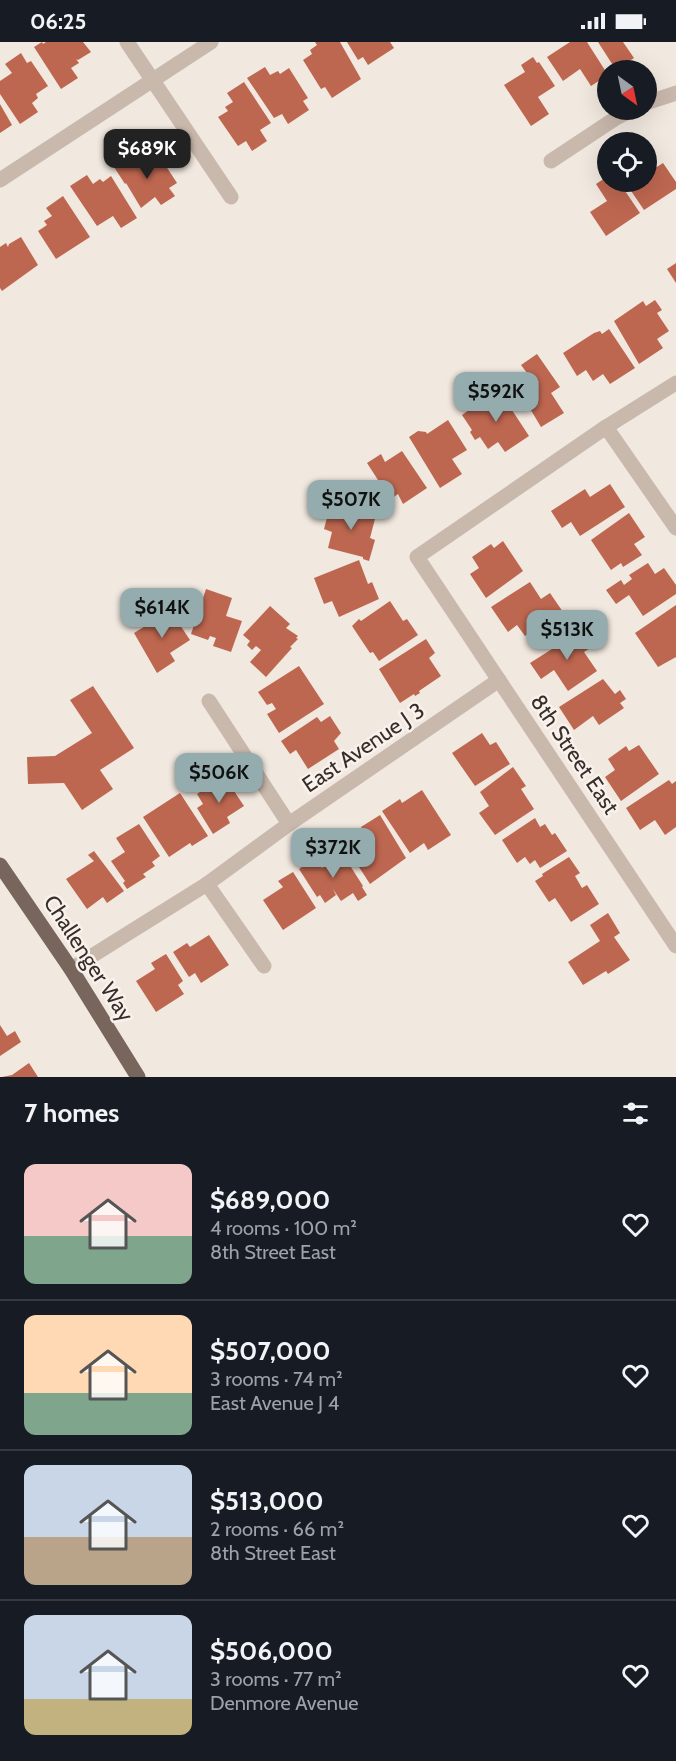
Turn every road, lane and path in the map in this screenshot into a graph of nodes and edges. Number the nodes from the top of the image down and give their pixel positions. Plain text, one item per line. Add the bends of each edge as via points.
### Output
1 (127, 42) edge
2 (211, 42) edge
3 (153, 80) junction
4 (676, 93) edge
5 (657, 99) edge
6 (613, 120) edge
7 (551, 161) dead end
8 (0, 180) edge
9 (231, 196) dead end
10 (676, 383) edge
11 (606, 427) junction
12 (676, 528) edge
13 (499, 680) junction
14 (209, 701) dead end
15 (289, 824) junction
16 (0, 865) edge
17 (207, 884) junction
18 (676, 946) edge
19 (264, 966) dead end
20 (71, 969) junction
21 (138, 1077) edge

1 - 3 street
2 - 3 street
3 - 8 street
3 - 9 street
4 - 5 street
6 - 7 street
10 - 11 street
11 - 12 street
11 - 13 street, 8th Street East via 417,556
13 - 15 street, East Avenue J 3
13 - 18 street, 8th Street East
14 - 15 street
15 - 17 street, East Avenue J 3
16 - 20 main road, Challenger Way
17 - 19 street
17 - 20 street, East Avenue J 3
20 - 21 main road, Challenger Way

